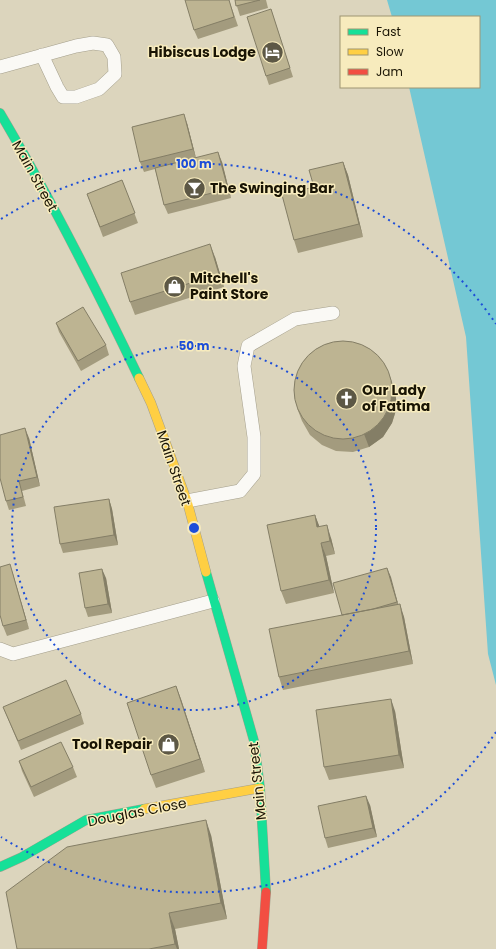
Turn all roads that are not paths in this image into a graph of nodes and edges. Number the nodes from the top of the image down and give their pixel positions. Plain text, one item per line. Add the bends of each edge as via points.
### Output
1 (42, 55) junction
2 (0, 67) edge
3 (0, 113) edge
4 (333, 313) dead end
5 (187, 501) junction
6 (213, 601) junction
7 (0, 649) edge
8 (260, 788) junction
9 (0, 867) edge
10 (262, 949) edge

1 - 1 lane via 93,43 107,45 114,58 115,74 99,89 76,97 63,97
1 - 2 lane
3 - 5 street, Main Street via 30,164 151,403
4 - 5 lane via 295,319 248,346 244,366 254,437 254,474 240,490
5 - 6 street, Main Street
6 - 7 lane via 13,654
6 - 8 street, Main Street via 254,741
8 - 9 street, Douglas Close via 86,820
8 - 10 street, Main Street via 266,896

